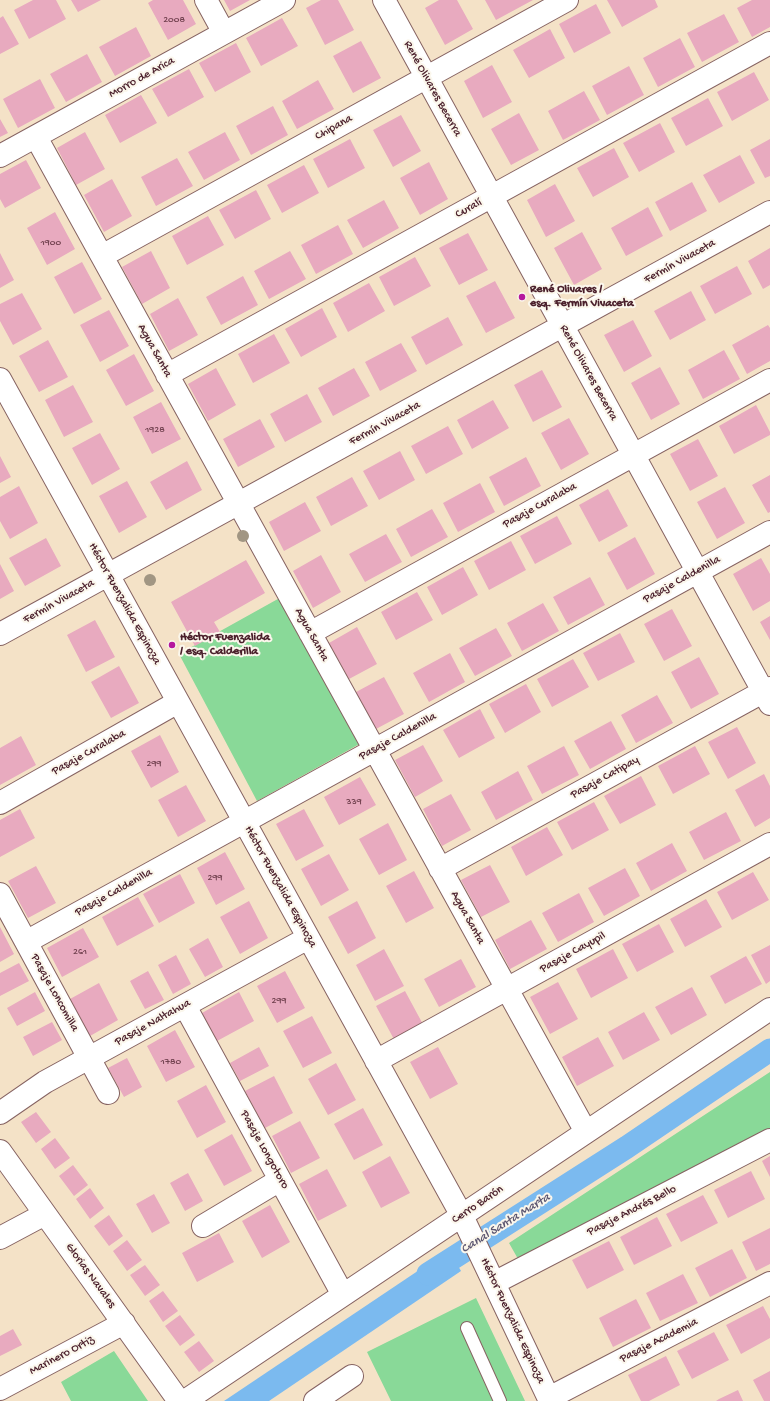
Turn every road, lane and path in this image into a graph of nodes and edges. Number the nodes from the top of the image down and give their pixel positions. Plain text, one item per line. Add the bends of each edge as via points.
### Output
1 (206, 0) edge
2 (284, 0) edge
3 (384, 0) edge
4 (567, 0) edge
5 (224, 33) junction
6 (770, 43) edge
7 (426, 77) junction
8 (36, 137) junction
9 (0, 156) edge
10 (491, 197) junction
11 (770, 212) edge
12 (102, 256) junction
13 (562, 327) junction
14 (167, 375) junction
15 (0, 379) edge
16 (770, 380) edge
17 (633, 455) junction
18 (238, 503) junction
19 (770, 532) edge
20 (697, 572) junction
21 (108, 575) junction
22 (310, 633) junction
23 (0, 634) edge
24 (768, 694) edge
25 (178, 702) junction
26 (374, 750) junction
27 (0, 803) edge
28 (244, 822) junction
29 (770, 844) edge
30 (440, 869) junction
31 (0, 894) edge
32 (308, 938) junction
33 (26, 942) junction
34 (506, 990) junction
35 (185, 1006) junction
36 (770, 1009) edge
37 (89, 1058) junction
38 (376, 1061) junction
39 (108, 1093) dead end
40 (0, 1113) edge
41 (586, 1132) junction
42 (770, 1140) edge
43 (0, 1151) edge
44 (280, 1180) junction
45 (45, 1214) junction
46 (462, 1216) junction
47 (203, 1226) dead end
48 (0, 1238) edge
49 (492, 1277) junction
50 (770, 1284) edge
51 (344, 1295) junction
52 (124, 1323) junction
53 (466, 1328) dead end
54 (352, 1376) dead end
55 (0, 1389) edge
56 (549, 1400) edge
57 (180, 1401) edge
58 (185, 1401) edge
59 (315, 1401) edge
60 (500, 1401) edge

1 - 5 street
2 - 5 street, Morro de Arica
3 - 7 street, René Olivares Becerra
4 - 7 street, Chipana
5 - 8 street, Morro de Arica
6 - 10 street, Curalí
7 - 10 street, René Olivares Becerra
7 - 12 street, Chipana
8 - 9 street, Morro de Arica
8 - 12 street, Agua Santa
10 - 13 street, René Olivares Becerra
10 - 14 street, Curalí
11 - 13 street, Fermín Vivaceta
12 - 14 street, Agua Santa
13 - 17 street, René Olivares Becerra
13 - 18 street, Fermín Vivaceta
14 - 18 street, Agua Santa
15 - 21 street, Héctor Fuenzalida Espinoza
16 - 17 street, Pasaje Curalaba
17 - 20 street, René Olivares Becerra
17 - 22 street, Pasaje Curalaba
18 - 21 street, Fermín Vivaceta
18 - 22 street, Agua Santa
19 - 20 street, Pasaje Caldenilla
20 - 24 street, René Olivares Becerra
20 - 26 street, Pasaje Caldenilla
21 - 23 street, Fermín Vivaceta
21 - 25 street, Héctor Fuenzalida Espinoza
22 - 26 street, Agua Santa
24 - 30 street, Pasaje Catipay
25 - 27 street, Pasaje Curalaba
25 - 28 street, Héctor Fuenzalida Espinoza
26 - 28 street, Pasaje Caldenilla
26 - 30 street, Agua Santa
28 - 32 street, Héctor Fuenzalida Espinoza
28 - 33 street, Pasaje Caldenilla
29 - 34 street, Pasaje Cayupil
30 - 34 street, Agua Santa
31 - 33 street, Pasaje Loncomilla
32 - 35 street, Pasaje Naltahua
32 - 38 street, Héctor Fuenzalida Espinoza
33 - 37 street, Pasaje Loncomilla
34 - 38 street, Pasaje Cayupil
34 - 41 street, Agua Santa
35 - 37 street, Pasaje Naltahua
35 - 44 street, Pasaje Longotoro
36 - 41 street, Cerro Barón
37 - 39 street, Pasaje Loncomilla
37 - 40 street, Pasaje Naltahua via 33,1089
38 - 46 street, Héctor Fuenzalida Espinoza
41 - 46 street, Cerro Barón
42 - 49 street, Pasaje Andrés Bello
43 - 45 street, Glorias Navales
44 - 47 street
44 - 51 street, Pasaje Longotoro
45 - 48 street
45 - 52 street, Glorias Navales
46 - 49 street, Héctor Fuenzalida Espinoza
46 - 51 street, Cerro Barón
49 - 56 street, Héctor Fuenzalida Espinoza
50 - 56 street, Pasaje Academia
51 - 58 street, Cerro Barón
52 - 55 street, Marinero Ortiz
52 - 57 street, Glorias Navales
53 - 60 lane
54 - 59 street

